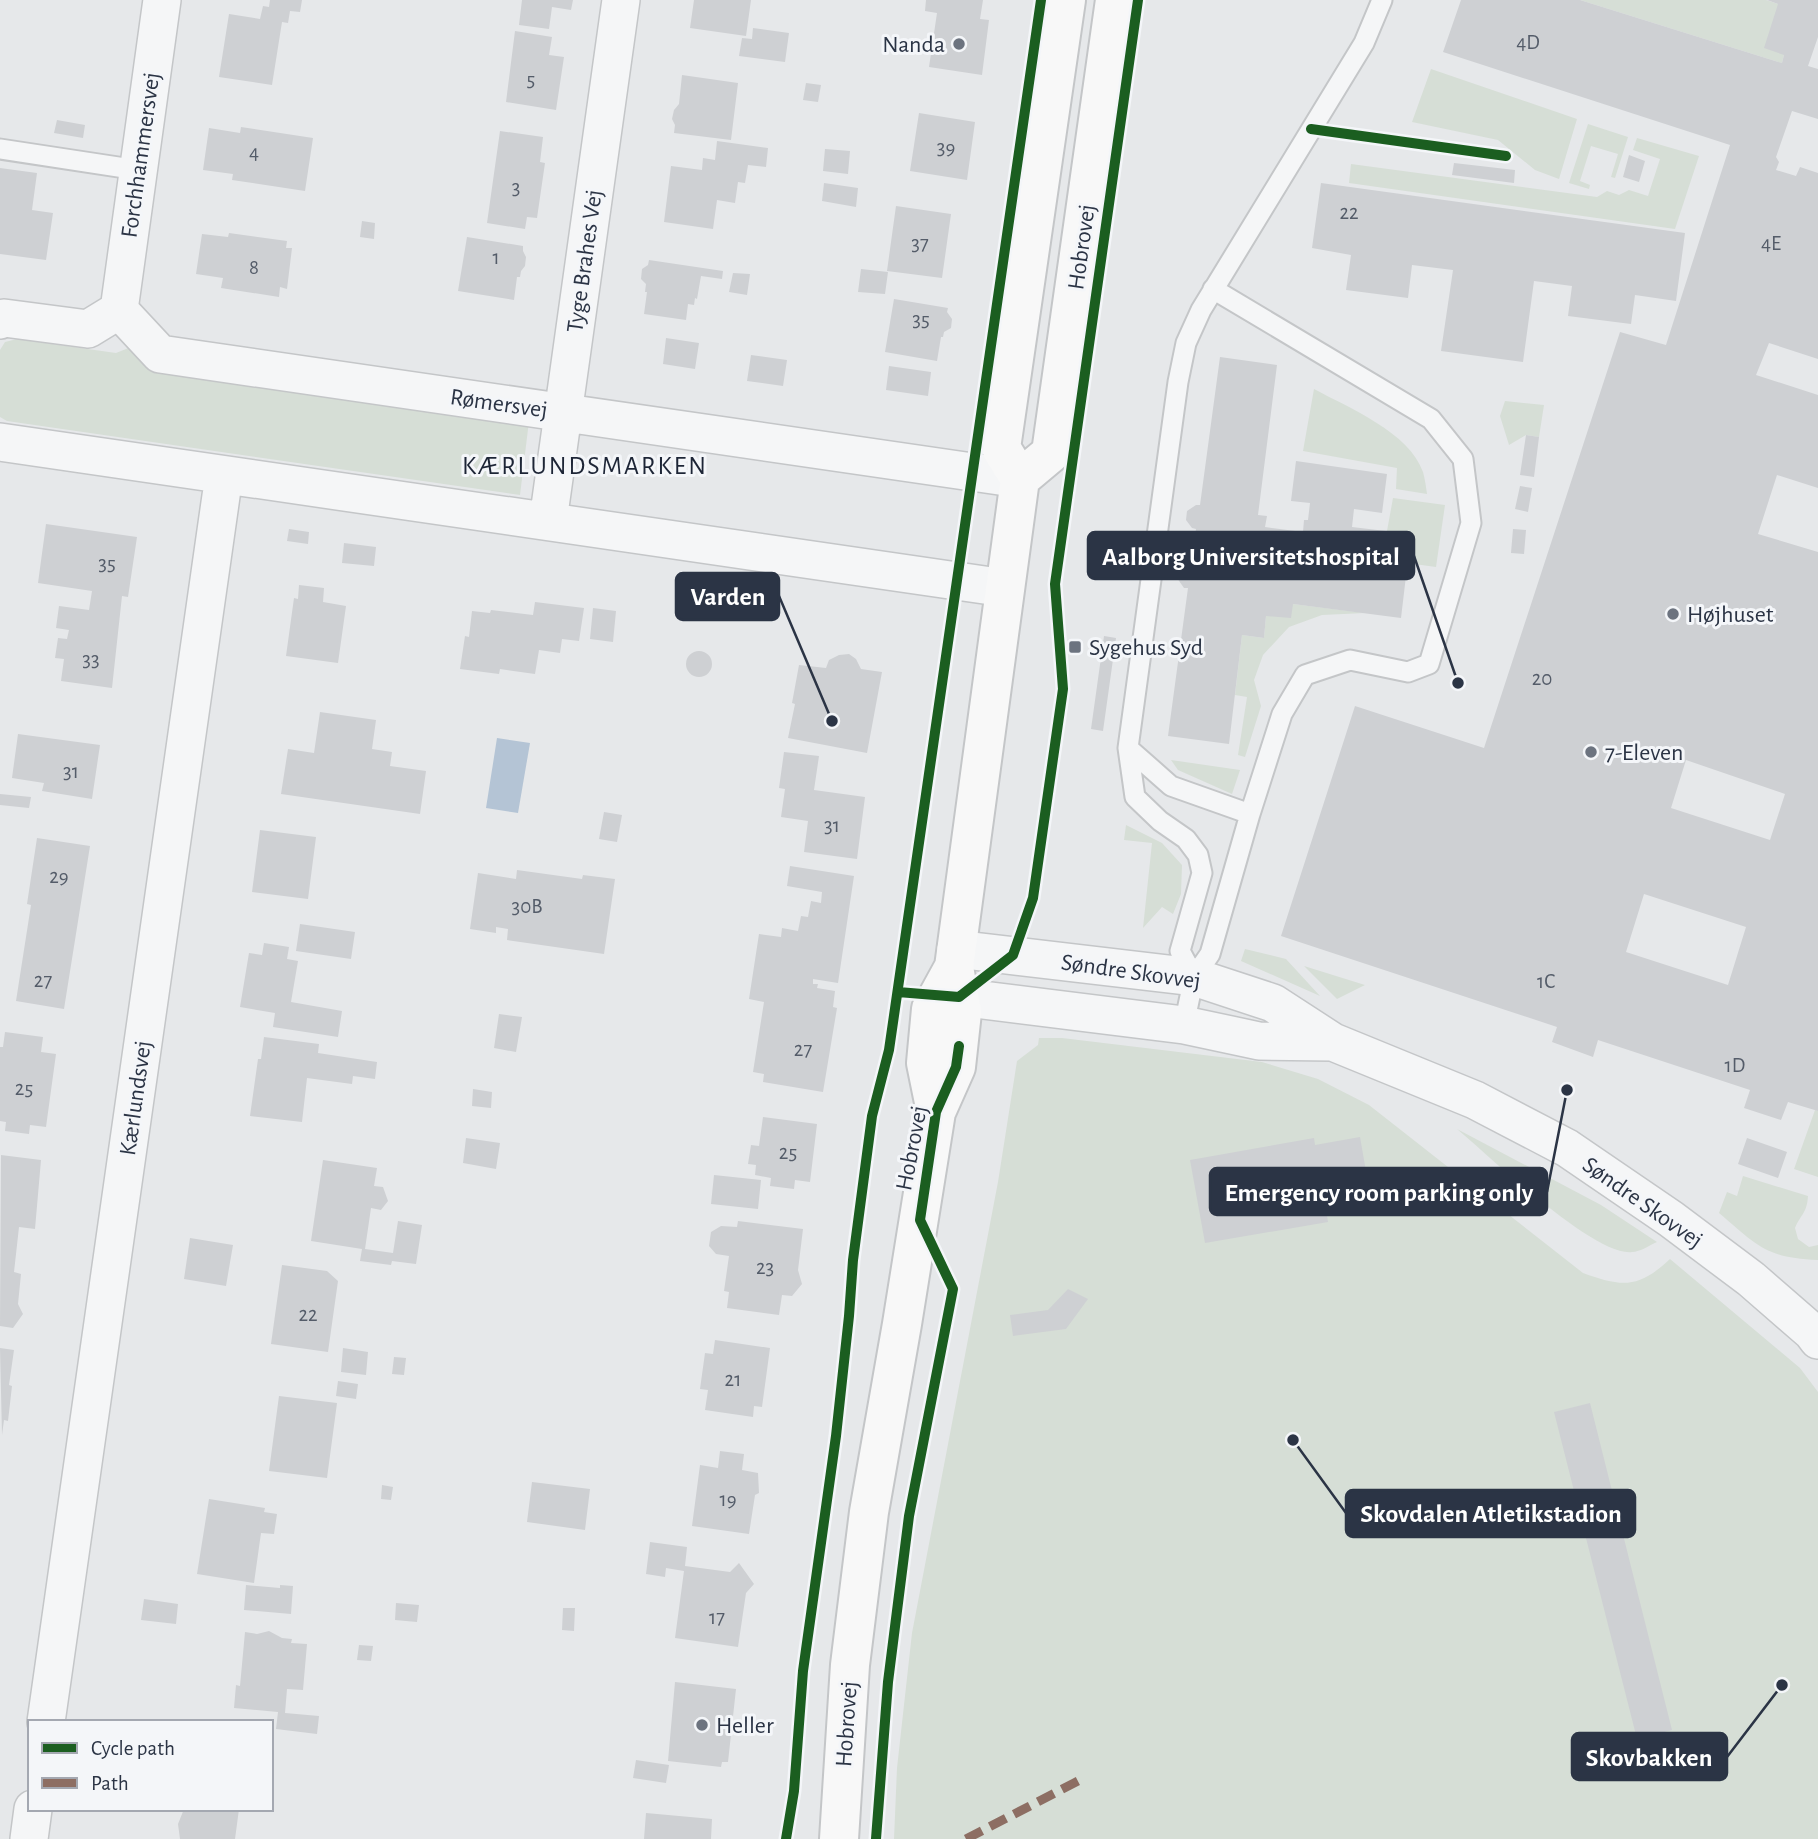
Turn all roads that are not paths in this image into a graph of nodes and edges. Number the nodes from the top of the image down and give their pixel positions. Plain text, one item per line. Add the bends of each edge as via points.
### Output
1 (162, 0) edge
2 (621, 0) edge
3 (1066, 0) edge
4 (1115, 0) edge
5 (1382, 0) edge
6 (0, 149) edge
7 (138, 170) junction
8 (1213, 289) junction
9 (119, 310) junction
10 (0, 320) edge
11 (563, 412) junction
12 (0, 442) edge
13 (224, 475) junction
14 (1020, 479) junction
15 (548, 521) junction
16 (1005, 588) junction
17 (1128, 748) junction
18 (1250, 814) junction
19 (956, 971) junction
20 (1194, 977) junction
21 (1184, 1025) junction
22 (1334, 1042) junction
23 (1816, 1332) edge
24 (46, 1720) edge
25 (33, 1811) edge
26 (29, 1839) edge
27 (839, 1839) edge

1 - 7 street, Forchhammersvej
2 - 11 street, Tyge Brahes Vej
3 - 14 main road, Hobrovej via 1001,448
4 - 14 main road, Hobrovej via 1051,453
5 - 8 lane via 1364,43
6 - 7 lane
7 - 9 street, Forchhammersvej
8 - 17 lane via 1186,342 1178,382
8 - 18 lane via 1431,419 1463,459 1471,523 1429,664 1408,672 1350,660 1305,675 1282,714
9 - 10 street via 88,329
9 - 11 street, Rømersvej via 160,354
11 - 14 street, Rømersvej
11 - 15 street, Tyge Brahes Vej
12 - 13 street
13 - 15 street
13 - 24 street, Kærlundsvej
14 - 16 main road, Hobrovej
15 - 16 street
16 - 19 main road, Hobrovej
17 - 18 lane via 1171,786
17 - 20 lane via 1135,797 1186,839 1198,855 1202,873 1180,951
18 - 20 lane via 1210,954
19 - 20 street, Søndre Skovvej
19 - 21 street, Søndre Skovvej
19 - 27 main road, Hobrovej via 931,1009 926,1063 936,1112 862,1561
20 - 21 lane
20 - 22 street, Søndre Skovvej via 1273,1003
21 - 22 street, Søndre Skovvej via 1259,1041
22 - 23 street, Søndre Skovvej via 1475,1100 1567,1148 1711,1249
25 - 26 street

